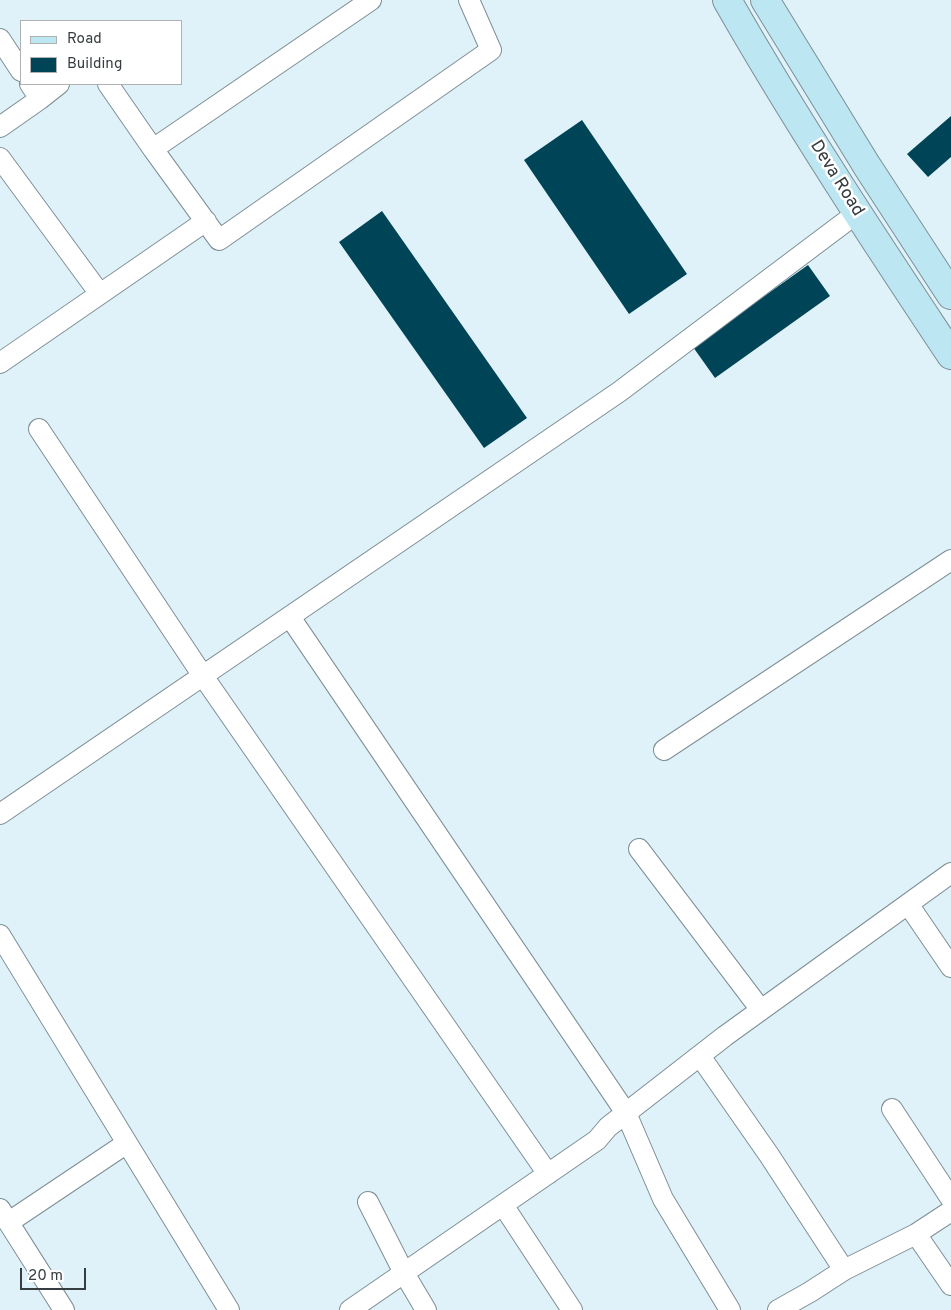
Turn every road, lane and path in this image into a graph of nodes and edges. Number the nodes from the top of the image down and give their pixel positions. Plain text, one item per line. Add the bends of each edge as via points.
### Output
1 (371, 0) edge
2 (469, 0) edge
3 (727, 0) edge
4 (765, 0) edge
5 (0, 39) edge
6 (20, 69) edge
7 (56, 85) edge
8 (109, 85) edge
9 (35, 91) edge
10 (0, 127) edge
11 (153, 149) junction
12 (0, 158) edge
13 (857, 213) junction
14 (206, 221) junction
15 (100, 294) junction
16 (951, 295) edge
17 (951, 355) edge
18 (0, 363) edge
19 (39, 429) dead end
20 (951, 560) edge
21 (290, 617) junction
22 (203, 676) junction
23 (664, 750) dead end
24 (0, 814) edge
25 (639, 848) dead end
26 (951, 873) edge
27 (908, 904) junction
28 (0, 935) edge
29 (951, 967) edge
30 (761, 1010) junction
31 (700, 1056) junction
32 (892, 1109) dead end
33 (626, 1113) junction
34 (127, 1143) junction
35 (548, 1174) junction
36 (951, 1199) edge
37 (368, 1202) dead end
38 (503, 1205) junction
39 (951, 1211) edge
40 (4, 1215) edge
41 (916, 1234) junction
42 (844, 1270) junction
43 (404, 1273) junction
44 (951, 1285) edge
45 (64, 1310) edge
46 (229, 1310) edge
47 (350, 1310) edge
48 (426, 1310) edge
49 (572, 1310) edge
50 (730, 1310) edge
51 (778, 1310) edge

1 - 11 street
2 - 14 street via 491,50 219,240
3 - 13 main road, Deva Road
4 - 16 main road, Deva Road
5 - 6 street
7 - 9 street
8 - 11 street
9 - 10 street
11 - 14 street
12 - 15 street
13 - 17 main road, Deva Road
13 - 21 street via 619,392
14 - 15 street
15 - 18 street
19 - 22 street
20 - 23 street
21 - 22 street
21 - 33 street
22 - 24 street
22 - 35 street
25 - 30 street
26 - 27 street
27 - 29 street
27 - 30 street
28 - 34 street
30 - 31 street
31 - 33 street
31 - 42 street
32 - 36 street
33 - 35 street via 597,1140
33 - 50 street via 663,1199
34 - 40 street
34 - 46 street
35 - 38 street
37 - 43 street
38 - 43 street
38 - 49 street
39 - 41 street
40 - 45 street
41 - 42 street
41 - 44 street
42 - 51 street
43 - 47 street
43 - 48 street

